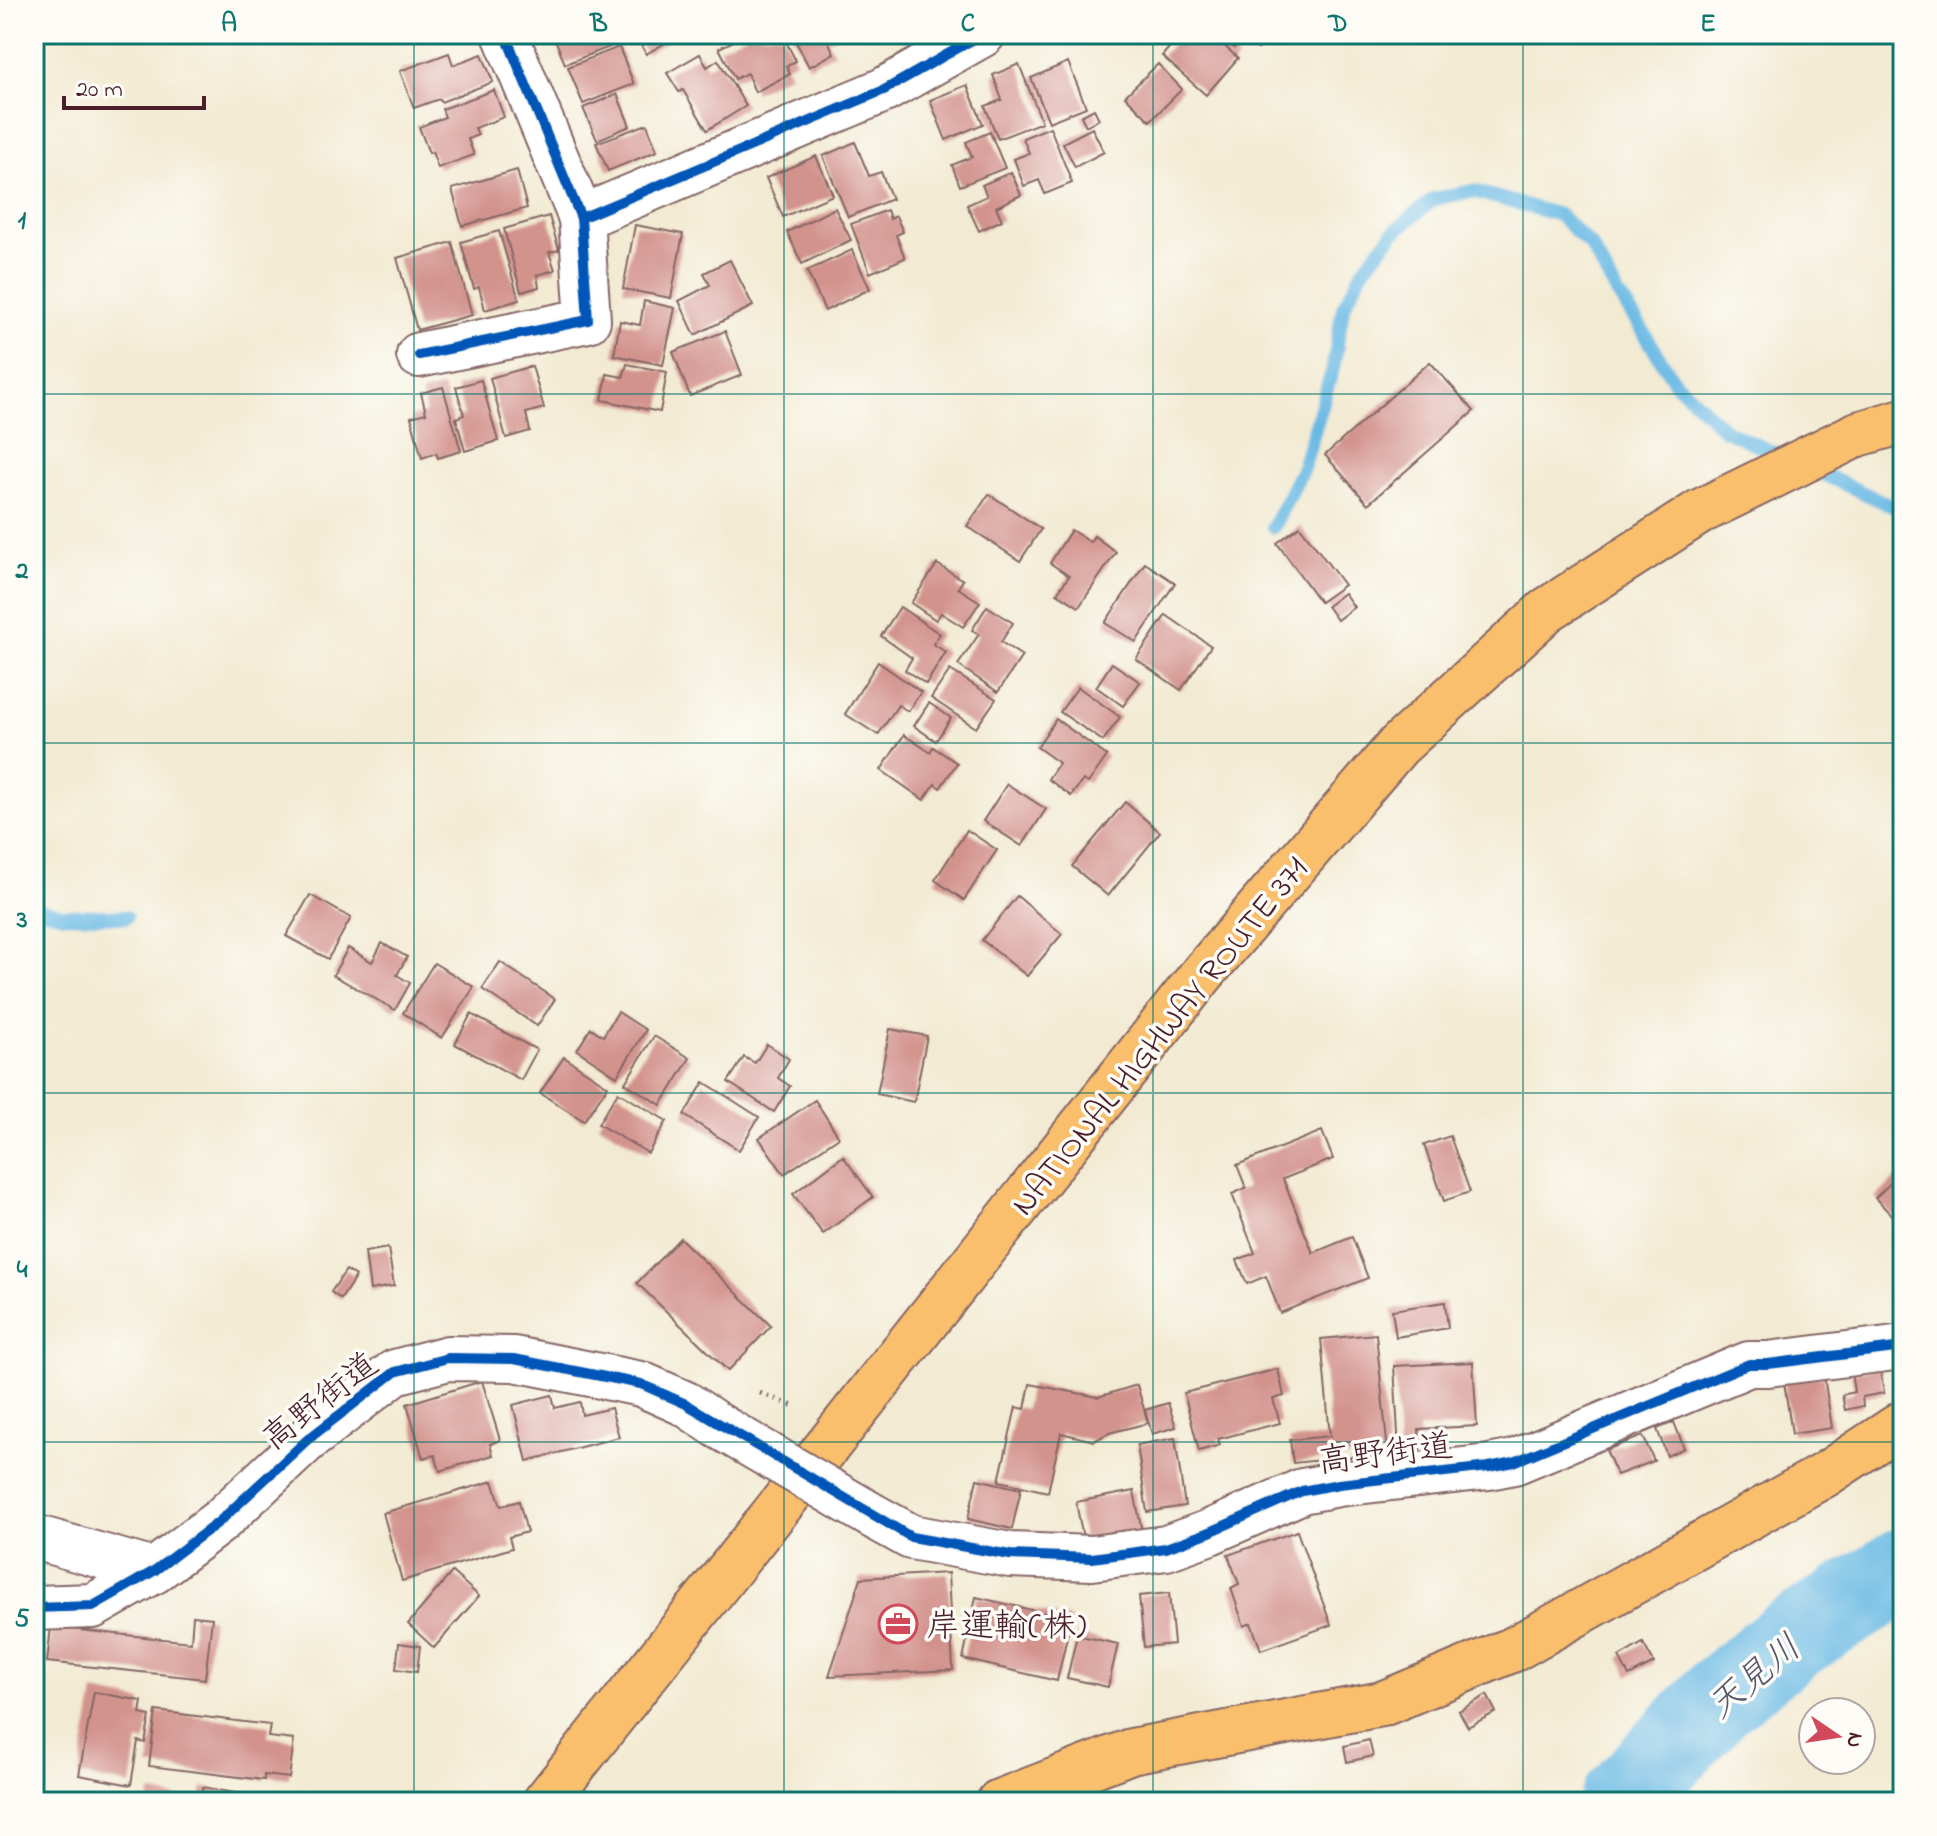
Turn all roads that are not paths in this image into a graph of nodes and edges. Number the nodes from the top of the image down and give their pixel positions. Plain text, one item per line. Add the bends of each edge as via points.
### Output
1 (505, 34) edge
2 (983, 34) edge
3 (581, 218) junction
4 (419, 355) dead end
5 (1903, 421) edge
6 (1903, 1347) edge
7 (1903, 1423) edge
8 (34, 1537) edge
9 (154, 1571) junction
10 (34, 1608) edge
11 (545, 1802) edge
12 (999, 1802) edge

1 - 3 street
2 - 3 street via 884,90
3 - 4 street via 588,320
5 - 11 highway, NATIONAL HIGHWAY ROUTE 371 via 1858,434 1701,511 1547,610 1398,746 1203,973
6 - 9 street, 高野街道, bridge via 1749,1364 1514,1462 1302,1491 1166,1548 1092,1558 1010,1555 911,1537 686,1404 641,1384 514,1359 448,1358 395,1372
7 - 12 highway via 1826,1474 1514,1649 1382,1704 1131,1751
8 - 9 street
9 - 10 street, 高野街道 via 93,1606

